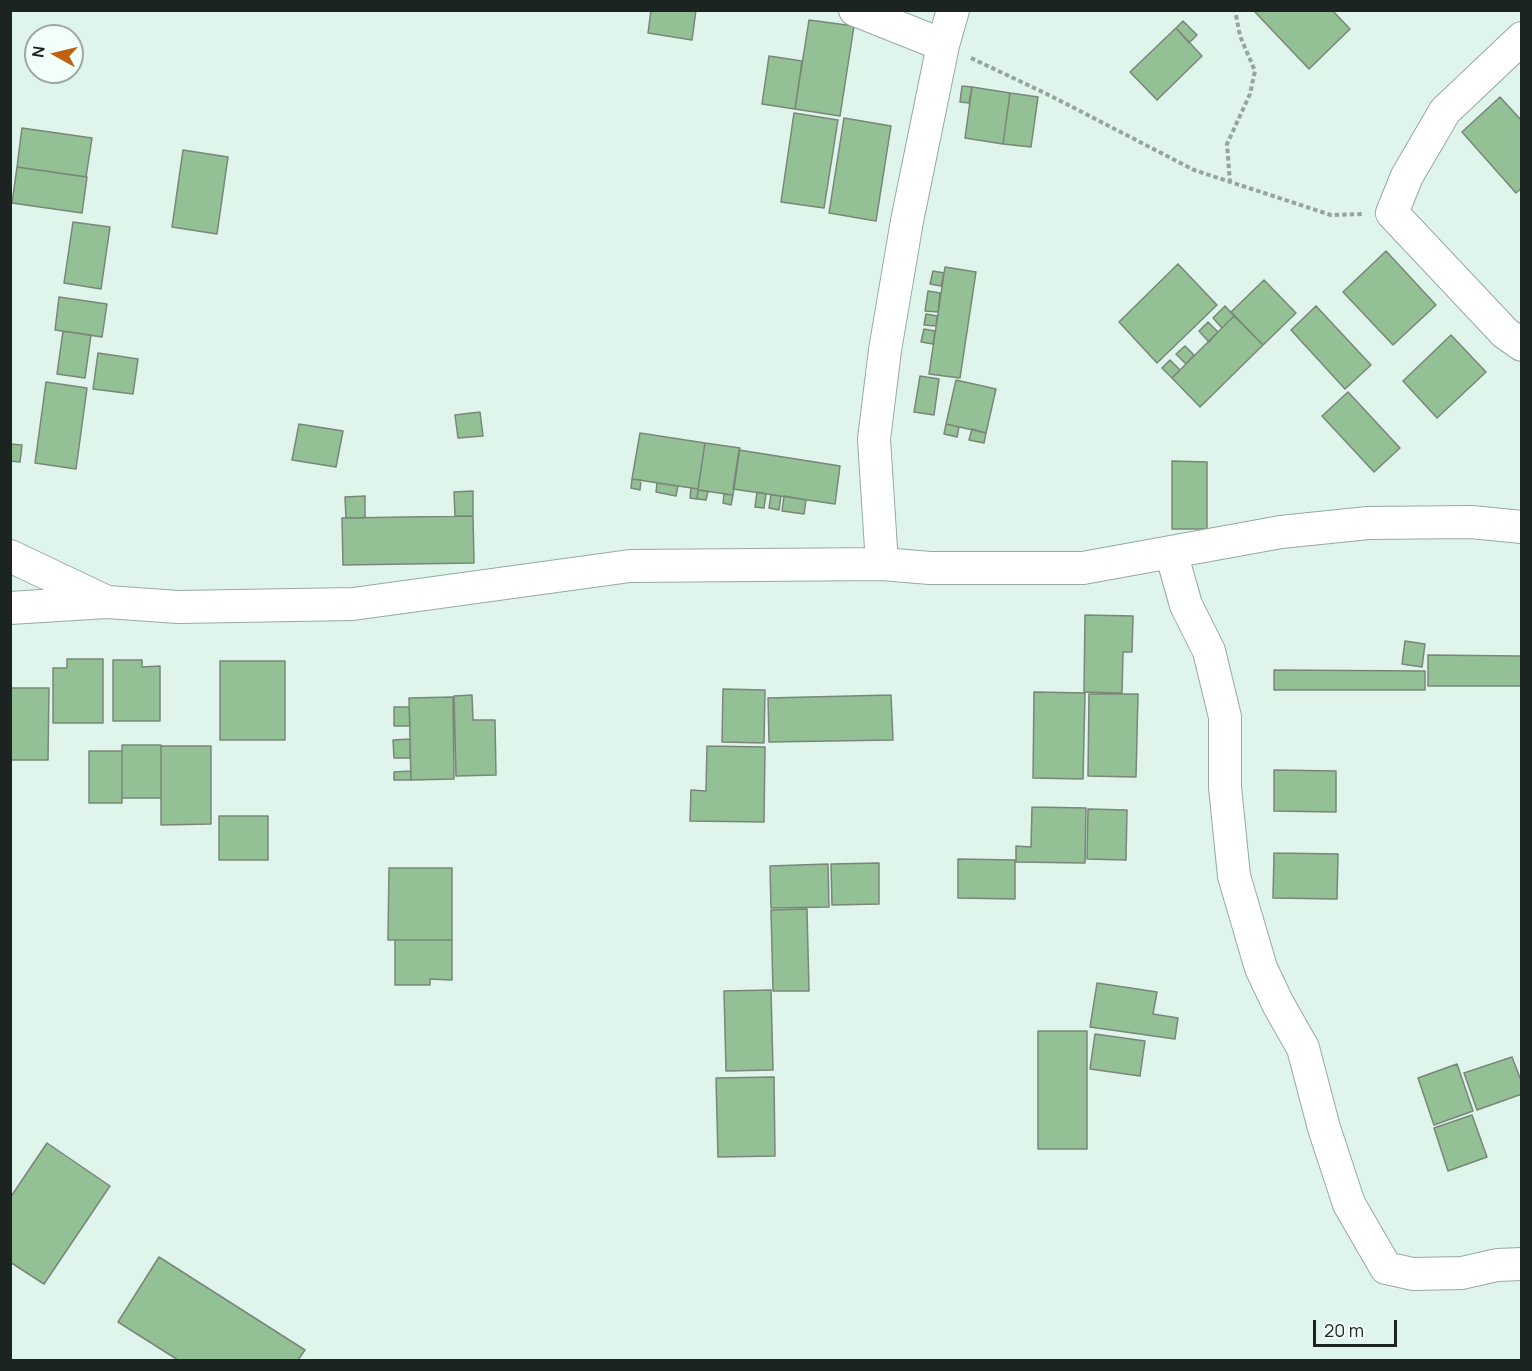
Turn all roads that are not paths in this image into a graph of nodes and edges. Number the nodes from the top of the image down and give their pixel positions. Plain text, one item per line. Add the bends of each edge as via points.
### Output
1 (855, 10) edge
2 (953, 10) edge
3 (1521, 38) edge
4 (943, 45) junction
5 (1521, 345) edge
6 (1521, 527) edge
7 (1171, 552) junction
8 (10, 556) edge
9 (882, 564) junction
10 (107, 602) junction
11 (10, 608) edge
12 (1521, 1264) edge

1 - 4 street
2 - 4 street
3 - 5 street via 1445,111 1407,176 1392,213 1505,333
4 - 9 street via 904,232 874,439
6 - 7 street via 1472,522 1368,523 1281,532
7 - 9 street via 1083,568 930,568
7 - 12 street via 1186,605 1209,651 1225,717 1225,787 1234,876 1261,968 1304,1048 1349,1204 1386,1268 1413,1274 1452,1273
8 - 10 street
9 - 10 street via 630,566 353,604 178,607
10 - 11 street

